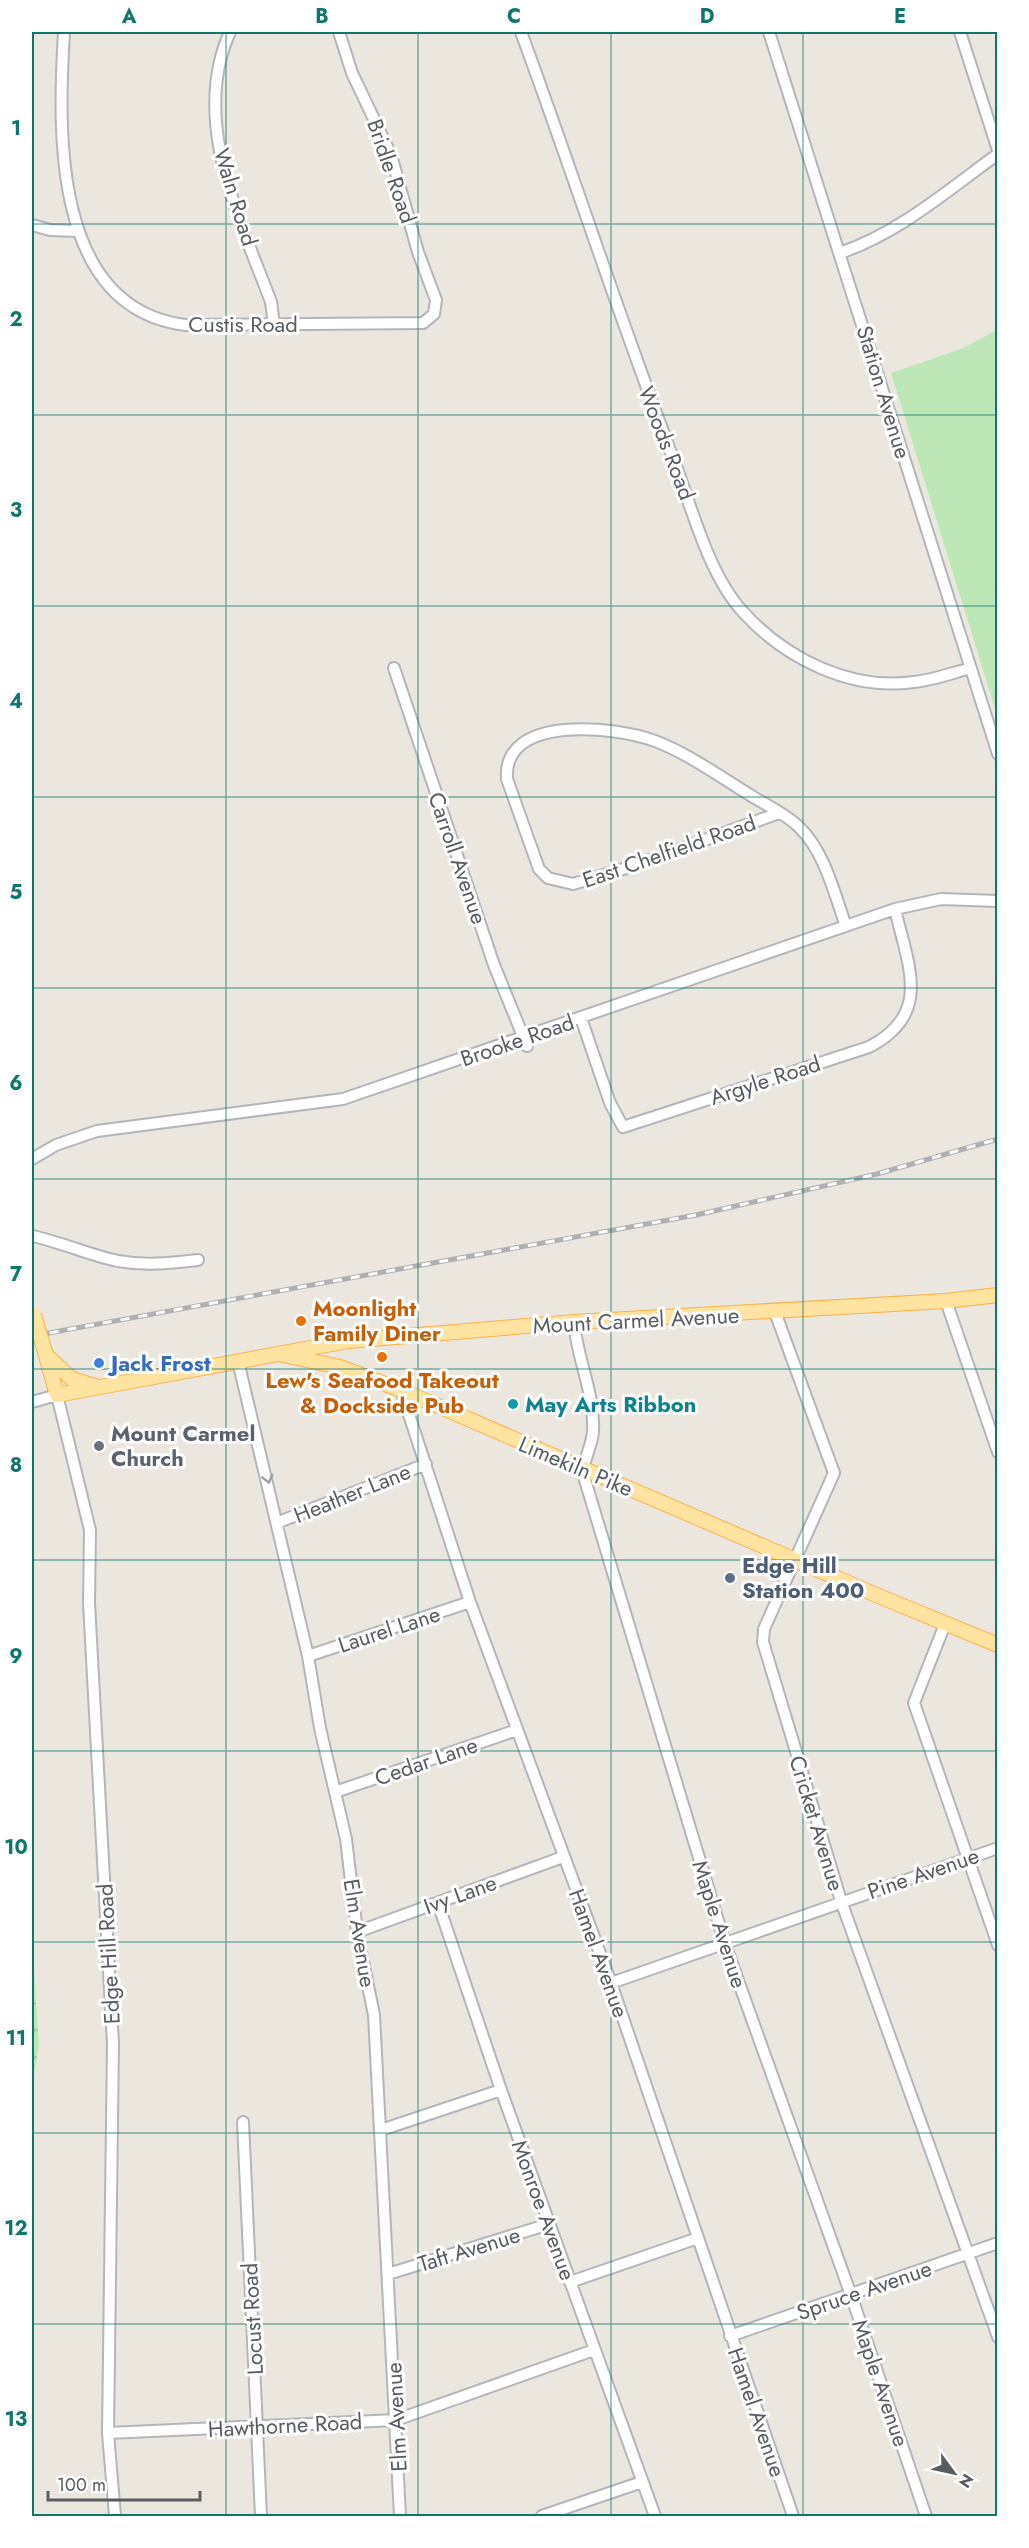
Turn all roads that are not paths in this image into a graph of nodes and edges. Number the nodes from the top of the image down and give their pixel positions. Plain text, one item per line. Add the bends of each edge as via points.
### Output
1 (64, 32) edge
2 (230, 32) edge
3 (339, 32) edge
4 (521, 32) edge
5 (769, 32) edge
6 (960, 32) edge
7 (998, 152) edge
8 (32, 225) edge
9 (78, 231) junction
10 (840, 253) junction
11 (434, 314) joint
12 (274, 324) junction
13 (394, 668) dead end
14 (971, 668) junction
15 (998, 753) edge
16 (779, 813) junction
17 (998, 901) edge
18 (895, 909) junction
19 (846, 926) junction
20 (581, 1018) junction
21 (526, 1042) junction
22 (32, 1159) edge
23 (32, 1236) edge
24 (198, 1260) dead end
25 (998, 1295) edge
26 (946, 1300) junction
27 (33, 1310) edge
28 (774, 1312) junction
29 (574, 1322) junction
30 (276, 1353) junction
31 (46, 1354) junction
32 (238, 1361) junction
33 (100, 1388) junction
34 (401, 1390) junction
35 (57, 1395) junction
36 (32, 1402) edge
37 (998, 1452) edge
38 (426, 1464) junction
39 (582, 1469) junction
40 (279, 1522) junction
41 (796, 1560) junction
42 (470, 1602) junction
43 (945, 1624) junction
44 (998, 1645) edge
45 (308, 1656) junction
46 (517, 1730) junction
47 (335, 1792) junction
48 (998, 1848) edge
49 (563, 1857) junction
50 (967, 1859) junction
51 (841, 1901) junction
52 (438, 1903) junction
53 (357, 1932) junction
54 (725, 1944) junction
55 (998, 1946) edge
56 (611, 1983) junction
57 (501, 2090) junction
58 (243, 2122) dead end
59 (381, 2130) junction
60 (549, 2224) junction
61 (698, 2238) junction
62 (998, 2242) edge
63 (969, 2253) junction
64 (388, 2274) junction
65 (570, 2282) junction
66 (851, 2295) junction
67 (730, 2336) junction
68 (998, 2337) edge
69 (594, 2350) junction
70 (396, 2420) junction
71 (257, 2427) junction
72 (108, 2433) junction
73 (642, 2482) junction
74 (115, 2517) edge
75 (261, 2517) edge
76 (400, 2517) edge
77 (542, 2517) edge
78 (655, 2517) edge
79 (793, 2517) edge
80 (926, 2517) edge

1 - 9 street, Custis Road via 62,139
2 - 12 street, Waln Road via 216,96 220,156 271,302
3 - 11 street, Bridle Road via 351,73 391,155 436,300
4 - 14 street, Woods Road via 631,349 712,561 736,604 759,629 789,652 843,676 912,683
5 - 10 street, Station Avenue
6 - 7 street
7 - 10 street via 896,226
8 - 9 street
9 - 12 street, Custis Road via 93,265 106,282 121,298 145,313 171,324
10 - 14 street, Station Avenue
11 - 12 street, Custis Road via 416,324
13 - 21 street, Carroll Avenue via 494,965
14 - 15 street, Station Avenue
16 - 16 street, East Chelfield Road via 630,867 573,884 560,882 539,869 506,767 524,741 552,732 607,731 651,739 687,756
16 - 19 street via 799,827 815,847
17 - 18 street, Brooke Road via 941,899
18 - 19 street, Brooke Road
18 - 20 street, Argyle Road via 908,967 910,1006 895,1030 869,1047 622,1127
19 - 20 street, Brooke Road
20 - 21 street, Brooke Road
21 - 22 street, Brooke Road via 343,1100 97,1131 56,1145
23 - 24 street via 137,1264
25 - 26 main road, Mount Carmel Avenue
26 - 28 main road, Mount Carmel Avenue
26 - 37 street
27 - 31 main road, bridge
28 - 29 main road, Mount Carmel Avenue
28 - 41 street, Cricket Avenue via 834,1473
29 - 30 main road, Mount Carmel Avenue via 348,1341
29 - 39 street via 593,1411 591,1448
30 - 32 main road, Limekiln Pike
30 - 34 main road, Limekiln Pike via 340,1367
31 - 33 main road via 72,1379
31 - 35 main road
32 - 33 main road, Limekiln Pike
32 -> 40 street, Elm Avenue
33 - 35 main road, Limekiln Pike
34 - 38 street, Hamel Avenue
34 - 39 main road, Limekiln Pike
35 - 36 street
35 - 72 street, Edge Hill Road via 90,1530 90,1623 113,2044
38 - 40 street, Heather Lane
38 - 42 street, Hamel Avenue
39 - 41 main road, Limekiln Pike
39 - 54 street, Maple Avenue
40 - 45 street, Elm Avenue
41 - 43 main road, Limekiln Pike
41 - 51 street, Cricket Avenue via 764,1629 763,1642
42 - 45 street, Laurel Lane
42 - 46 street, Hamel Avenue
43 - 44 main road, Limekiln Pike
43 - 50 street via 914,1702
45 - 47 street, Elm Avenue
46 - 47 street, Cedar Lane
46 - 49 street, Hamel Avenue
47 - 53 street, Elm Avenue via 346,1839
48 - 50 street, Pine Avenue
49 - 52 street, Ivy Lane
49 - 56 street, Hamel Avenue
50 - 51 street, Pine Avenue
50 - 55 street
51 - 54 street, Pine Avenue
51 - 63 street, Cricket Avenue
52 - 53 street, Ivy Lane
52 - 57 street, Monroe Avenue
53 - 59 street, Elm Avenue via 374,2015
54 - 56 street, Pine Avenue
54 - 66 street, Maple Avenue
56 - 61 street, Hamel Avenue
57 - 59 street
57 - 60 street, Monroe Avenue
58 - 71 street, Locust Road
59 - 64 street, Elm Avenue
60 - 64 street, Taft Avenue
60 - 65 street, Monroe Avenue
61 - 65 street
61 - 67 street, Hamel Avenue
62 - 63 street, Spruce Avenue
63 - 66 street, Spruce Avenue
63 - 68 street, Cricket Avenue
64 - 70 street, Elm Avenue
65 - 69 street, Monroe Avenue
66 - 67 street, Spruce Avenue
66 - 80 street, Maple Avenue
67 - 79 street, Hamel Avenue
69 - 70 street, Hawthorne Road
69 - 73 street, Monroe Avenue
70 - 71 street, Hawthorne Road
70 - 76 street, Elm Avenue
71 - 72 street, Hawthorne Road
71 - 75 street, Locust Road
72 - 74 street, Edge Hill Road
73 - 77 street
73 - 78 street, Monroe Avenue

